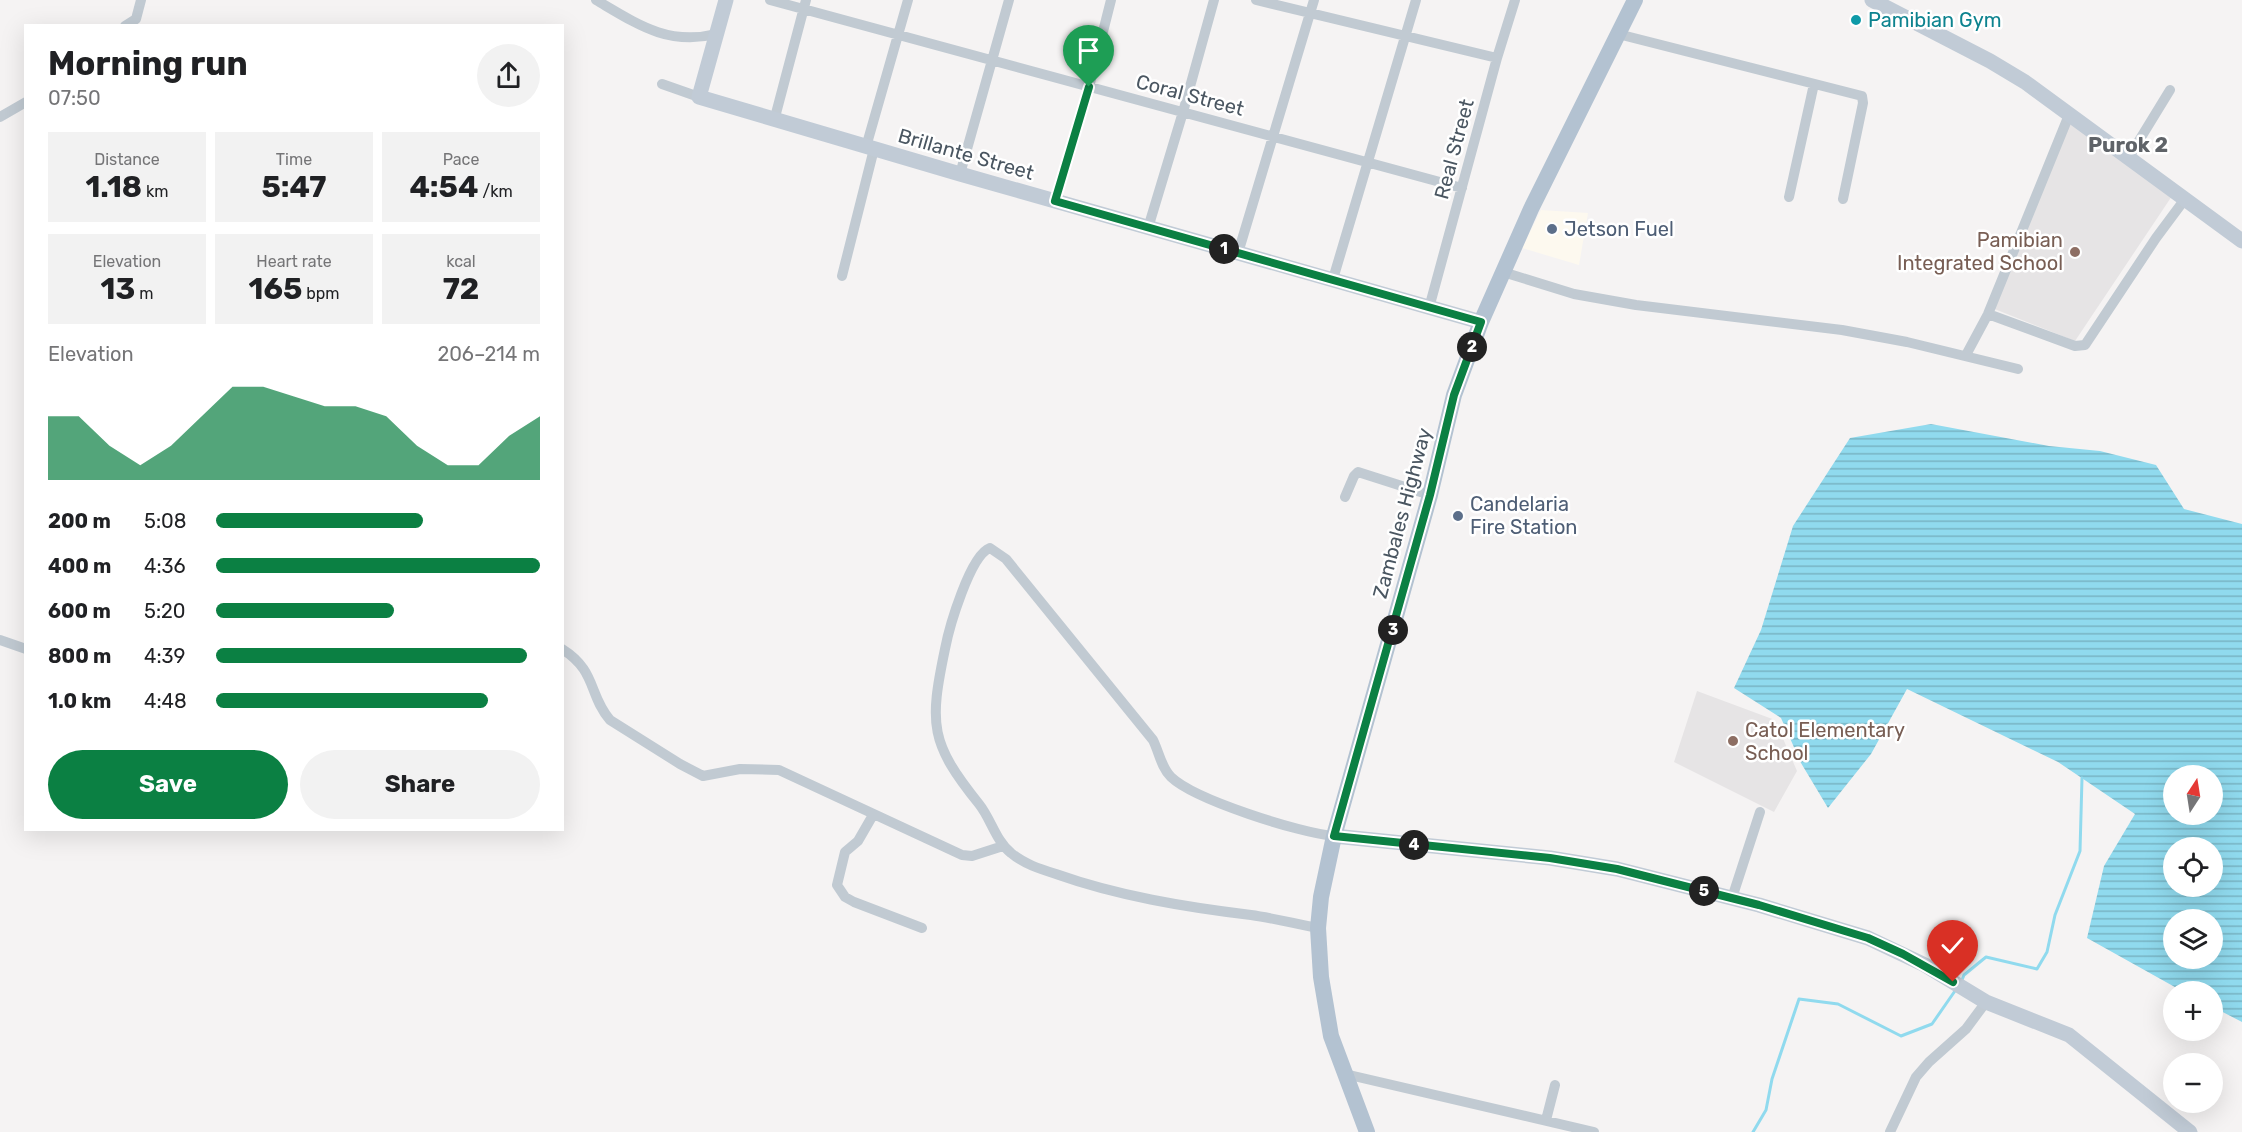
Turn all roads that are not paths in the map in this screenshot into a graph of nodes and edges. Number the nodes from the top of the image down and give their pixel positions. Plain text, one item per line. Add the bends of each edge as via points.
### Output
1 (141, 0) edge
2 (596, 0) edge
3 (726, 0) edge
4 (770, 0) edge
5 (908, 0) edge
6 (1009, 0) edge
7 (1111, 0) edge
8 (1214, 0) edge
9 (1256, 0) edge
10 (1314, 0) edge
11 (1416, 0) edge
12 (1515, 0) edge
13 (1635, 0) edge
14 (1872, 0) edge
15 (804, 4) edge
16 (1311, 13) junction
17 (128, 24) edge
18 (717, 34) junction
19 (899, 34) junction
20 (1618, 34) junction
21 (1405, 37) junction
22 (1497, 58) junction
23 (993, 60) junction
24 (662, 84) dead end
25 (1814, 84) junction
26 (1089, 87) junction
27 (2170, 90) dead end
28 (699, 97) junction
29 (24, 103) edge
30 (1183, 112) junction
31 (2068, 115) junction
32 (0, 117) edge
33 (774, 121) junction
34 (1273, 135) junction
35 (870, 148) junction
36 (2129, 157) junction
37 (1368, 162) junction
38 (960, 174) junction
39 (1462, 188) junction
40 (1789, 197) dead end
41 (1843, 199) dead end
42 (2185, 199) junction
43 (1055, 201) junction
44 (1148, 228) junction
45 (2242, 241) edge
46 (1238, 253) junction
47 (1503, 272) junction
48 (842, 276) dead end
49 (1333, 279) junction
50 (1429, 308) junction
51 (1988, 314) junction
52 (1481, 322) junction
53 (1966, 355) junction
54 (2018, 369) dead end
55 (1430, 495) junction
56 (1345, 496) dead end
57 (0, 640) edge
58 (24, 648) edge
59 (564, 651) edge
60 (1760, 812) dead end
61 (873, 815) junction
62 (1334, 836) junction
63 (1003, 846) junction
64 (1732, 898) junction
65 (922, 928) dead end
66 (1318, 928) junction
67 (1982, 1000) junction
68 (1345, 1074) junction
69 (1555, 1085) dead end
70 (1546, 1120) junction
71 (1367, 1132) edge
72 (1594, 1132) edge
73 (1890, 1132) edge
74 (2190, 1132) edge

1 - 17 street via 136,19
2 - 18 street via 671,37 695,39
3 - 18 street
4 - 15 street, Coral Street
5 - 19 street
6 - 23 street
7 - 26 street
8 - 30 street
9 - 16 street
10 - 16 street
11 - 21 street
12 - 22 street, Real Street
13 - 20 main road, Zambales Highway
14 - 31 street via 1990,61
15 - 19 street, Coral Street
15 - 33 street
16 - 21 street
16 - 34 street
18 - 28 street
19 - 23 street, Coral Street
19 - 35 street
20 - 25 street
20 - 47 main road, Zambales Highway
21 - 22 street
21 - 37 street
22 - 39 street, Real Street
23 - 26 street, Coral Street
23 - 38 street
24 - 28 street
25 - 40 street
25 - 41 street via 1857,94 1863,99
26 - 30 street, Coral Street
26 - 43 street
27 - 36 street
28 - 33 street, Brillante Street
29 - 32 street
30 - 34 street, Coral Street
30 - 44 street
31 - 36 street
31 - 51 street
33 - 35 street, Brillante Street
34 - 37 street, Coral Street
34 - 46 street
35 - 38 street, Brillante Street
35 - 48 street
36 - 42 street
37 - 39 street, Coral Street
37 - 49 street
38 - 43 street, Brillante Street
39 - 50 street, Real Street
42 - 45 street
42 - 51 street via 2085,345 2075,346
43 - 44 street, Brillante Street
44 - 46 street, Brillante Street
46 - 49 street, Brillante Street
47 - 52 main road, Zambales Highway
47 - 53 street via 1574,294 1842,330
49 - 50 street, Brillante Street
50 - 52 street, Brillante Street
51 - 53 street
52 - 55 main road, Zambales Highway via 1454,395
53 - 54 street
55 - 56 street via 1358,472
55 - 62 main road, Zambales Highway
57 - 58 street
59 - 61 street via 583,666 602,711 610,720 693,772 703,776 740,769 779,771
60 - 64 street
61 - 63 street via 963,855
61 - 65 street via 858,841 845,852 837,885 854,902
62 - 63 street via 1315,834 1221,803 1171,777 1142,726 1006,559 990,548 978,557 947,636 935,721 944,754 984,809
62 - 64 street via 1550,858 1606,867
62 - 66 main road, Zambales Highway
63 - 66 street via 1032,866 1090,886
64 - 67 street via 1868,938 1910,957
66 - 68 main road, Zambales Highway via 1325,1007
67 - 73 street via 1966,1029 1916,1077
67 - 74 street via 2069,1035
68 - 70 street
68 - 71 main road, Zambales Highway
69 - 70 street
70 - 72 street

